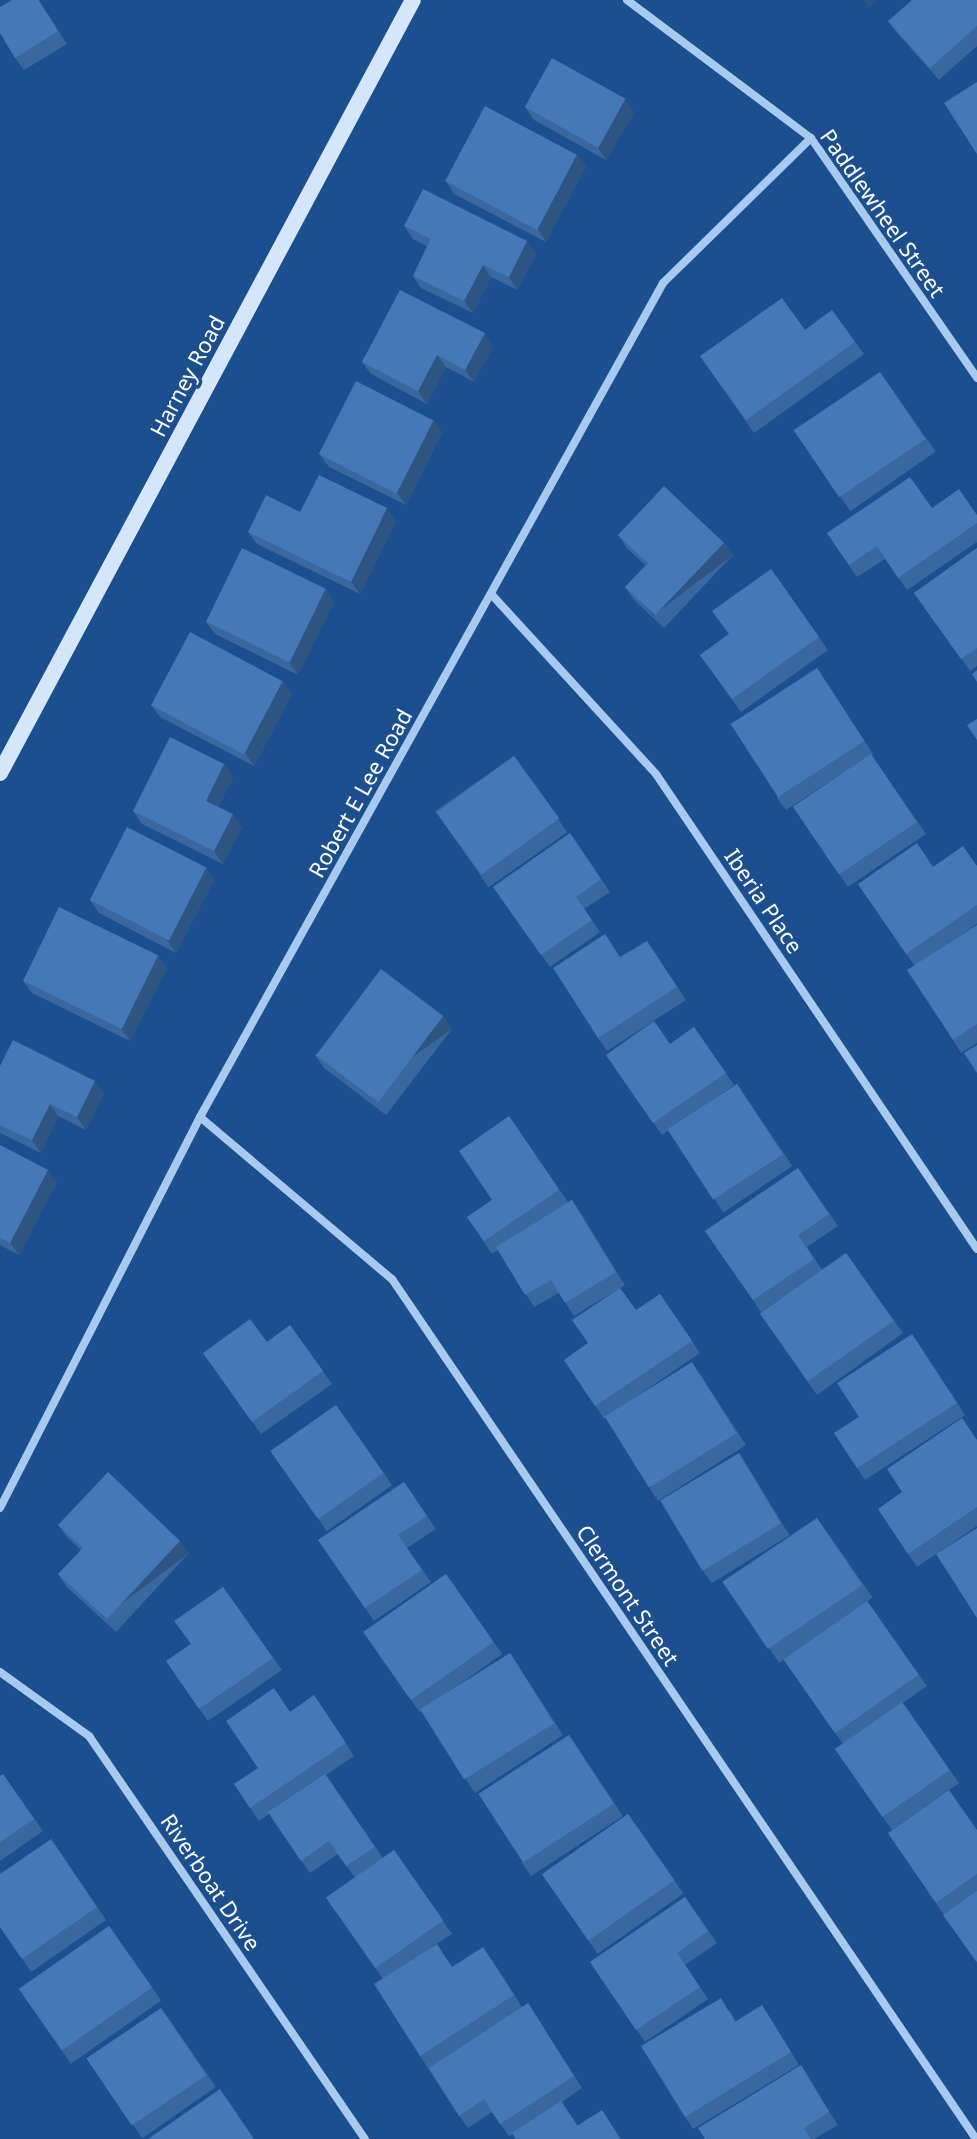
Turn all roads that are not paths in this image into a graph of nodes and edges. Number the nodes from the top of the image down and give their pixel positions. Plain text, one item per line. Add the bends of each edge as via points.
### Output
1 (413, 0) edge
2 (627, 0) edge
3 (811, 138) junction
4 (977, 378) edge
5 (492, 595) junction
6 (0, 773) edge
7 (200, 1117) junction
8 (977, 1249) edge
9 (0, 1508) edge
10 (0, 1672) edge
11 (365, 2139) edge
12 (976, 2139) edge

1 - 6 street, Harney Road
2 - 3 street, Paddlewheel Street
3 - 4 street, Paddlewheel Street
3 - 5 street, Robert E Lee Road via 663,283
5 - 7 street, Robert E Lee Road
5 - 8 street, Iberia Place via 656,774
7 - 9 street, Robert E Lee Road
7 - 12 street, Clermont Street via 392,1279
10 - 11 street, Riverboat Drive via 89,1736

